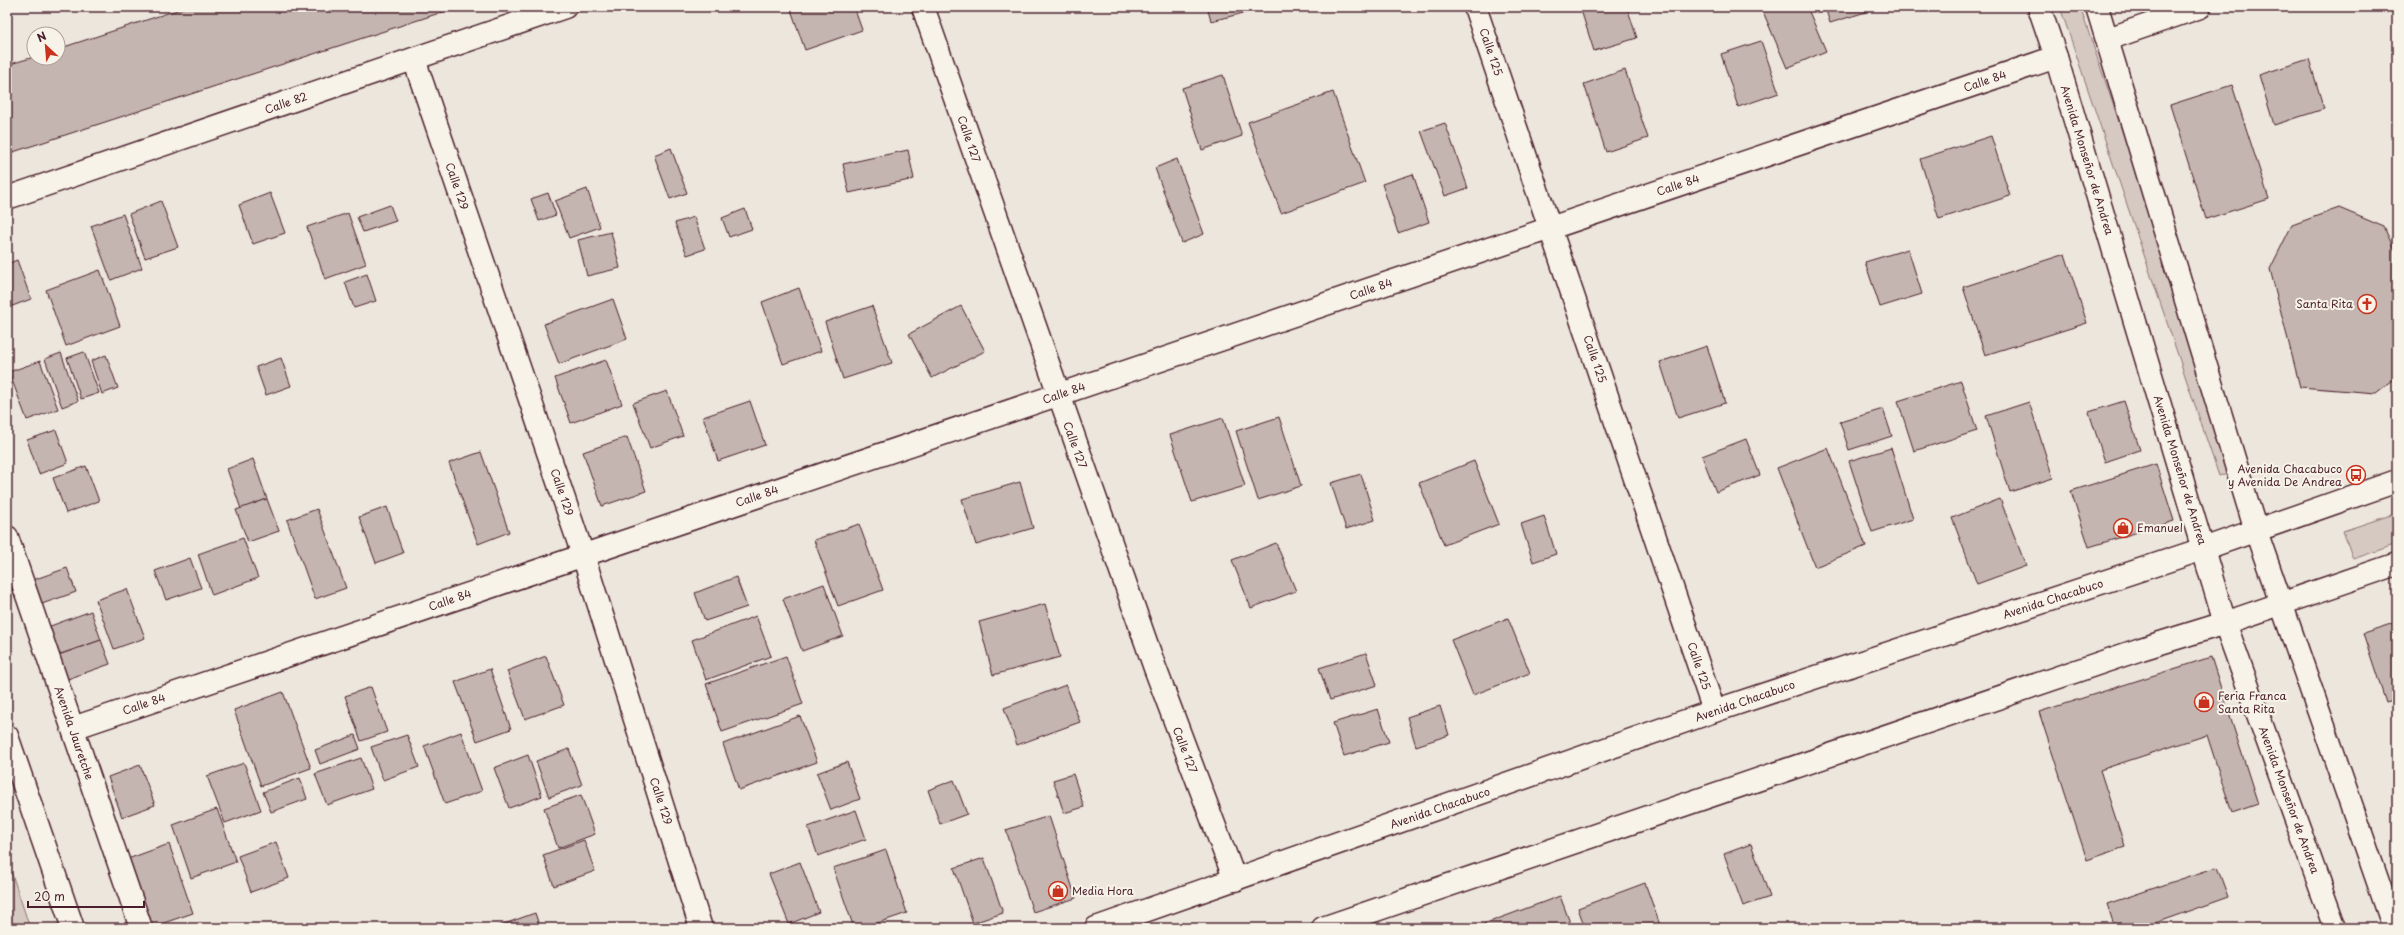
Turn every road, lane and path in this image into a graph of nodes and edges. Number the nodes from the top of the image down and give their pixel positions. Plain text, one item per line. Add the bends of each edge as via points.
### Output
1 (565, 7) edge
2 (923, 7) edge
3 (1475, 7) edge
4 (2039, 7) edge
5 (2097, 7) edge
6 (2200, 7) edge
7 (2108, 39) junction
8 (2056, 57) junction
9 (414, 59) junction
10 (7, 198) edge
11 (1551, 228) junction
12 (1058, 395) junction
13 (2397, 481) edge
14 (2256, 531) junction
15 (7, 538) edge
16 (2203, 549) junction
17 (584, 555) junction
18 (2397, 564) edge
19 (2280, 605) junction
20 (2225, 623) junction
21 (1714, 711) junction
22 (73, 728) junction
23 (7, 736) edge
24 (1235, 880) junction
25 (73, 928) edge
26 (141, 928) edge
27 (701, 928) edge
28 (1096, 928) edge
29 (1323, 928) edge
30 (2335, 928) edge
31 (2394, 928) edge

1 - 9 street, Calle 82
2 - 12 street, Calle 127
3 - 11 street, Calle 125
4 - 8 street, Avenida Monseñor de Andrea
5 - 7 street
6 - 7 street
7 - 14 street
8 - 11 street, Calle 84
8 - 16 street, Avenida Monseñor de Andrea
9 - 10 street, Calle 82
9 - 17 street, Calle 129
11 - 12 street, Calle 84
11 - 21 street, Calle 125
12 - 17 street, Calle 84
12 - 24 street, Calle 127 via 1155,668
13 - 14 street, Avenida Chacabuco
14 - 16 street, Avenida Chacabuco
14 - 19 street
15 - 22 street, Avenida Jauretche
16 - 20 street, Avenida Monseñor de Andrea
16 - 21 street, Avenida Chacabuco
17 - 22 street, Calle 84
17 - 27 street, Calle 129
18 - 19 street
19 - 20 street
19 - 31 street
20 - 29 street via 2133,651
20 - 30 street, Avenida Monseñor de Andrea
21 - 24 street, Avenida Chacabuco
22 - 26 street, Avenida Jauretche
23 - 25 street
24 - 28 street, Avenida Chacabuco

